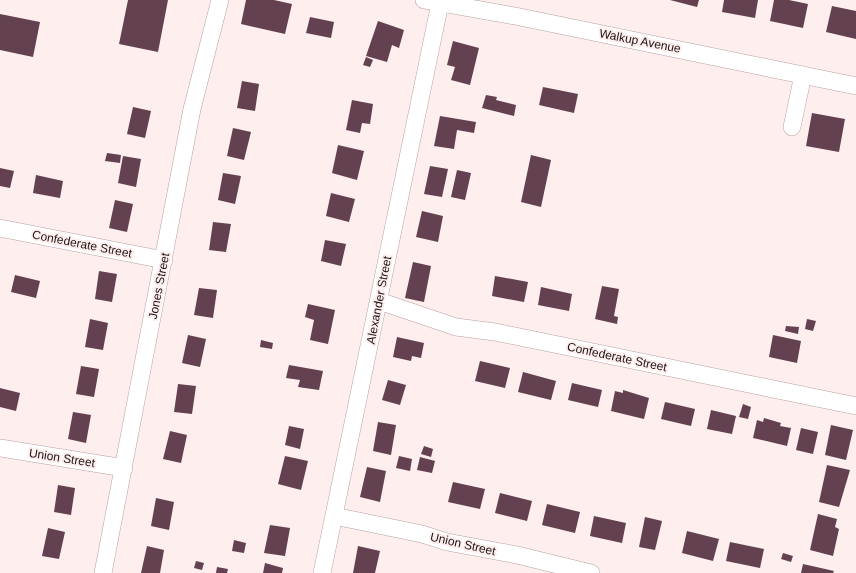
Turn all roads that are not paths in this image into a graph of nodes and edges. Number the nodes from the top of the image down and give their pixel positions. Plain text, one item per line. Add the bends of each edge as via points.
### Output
1 (220, 0) edge
2 (432, 1) edge
3 (803, 75) junction
4 (856, 86) edge
5 (792, 127) dead end
6 (0, 228) edge
7 (164, 260) junction
8 (379, 301) junction
9 (856, 406) edge
10 (0, 448) edge
11 (124, 468) junction
12 (334, 516) junction
13 (103, 573) edge
14 (322, 573) edge
15 (591, 573) edge

1 - 7 street, Jones Street via 192,109
2 - 3 street, Walkup Avenue
2 - 8 street, Alexander Street
3 - 4 street, Walkup Avenue
3 - 5 street
6 - 7 street, Confederate Street
7 - 11 street, Jones Street
8 - 9 street, Confederate Street via 456,327 503,334
8 - 12 street, Alexander Street
10 - 11 street, Union Street
11 - 13 street, Jones Street
12 - 14 street, Alexander Street
12 - 15 street, Union Street

